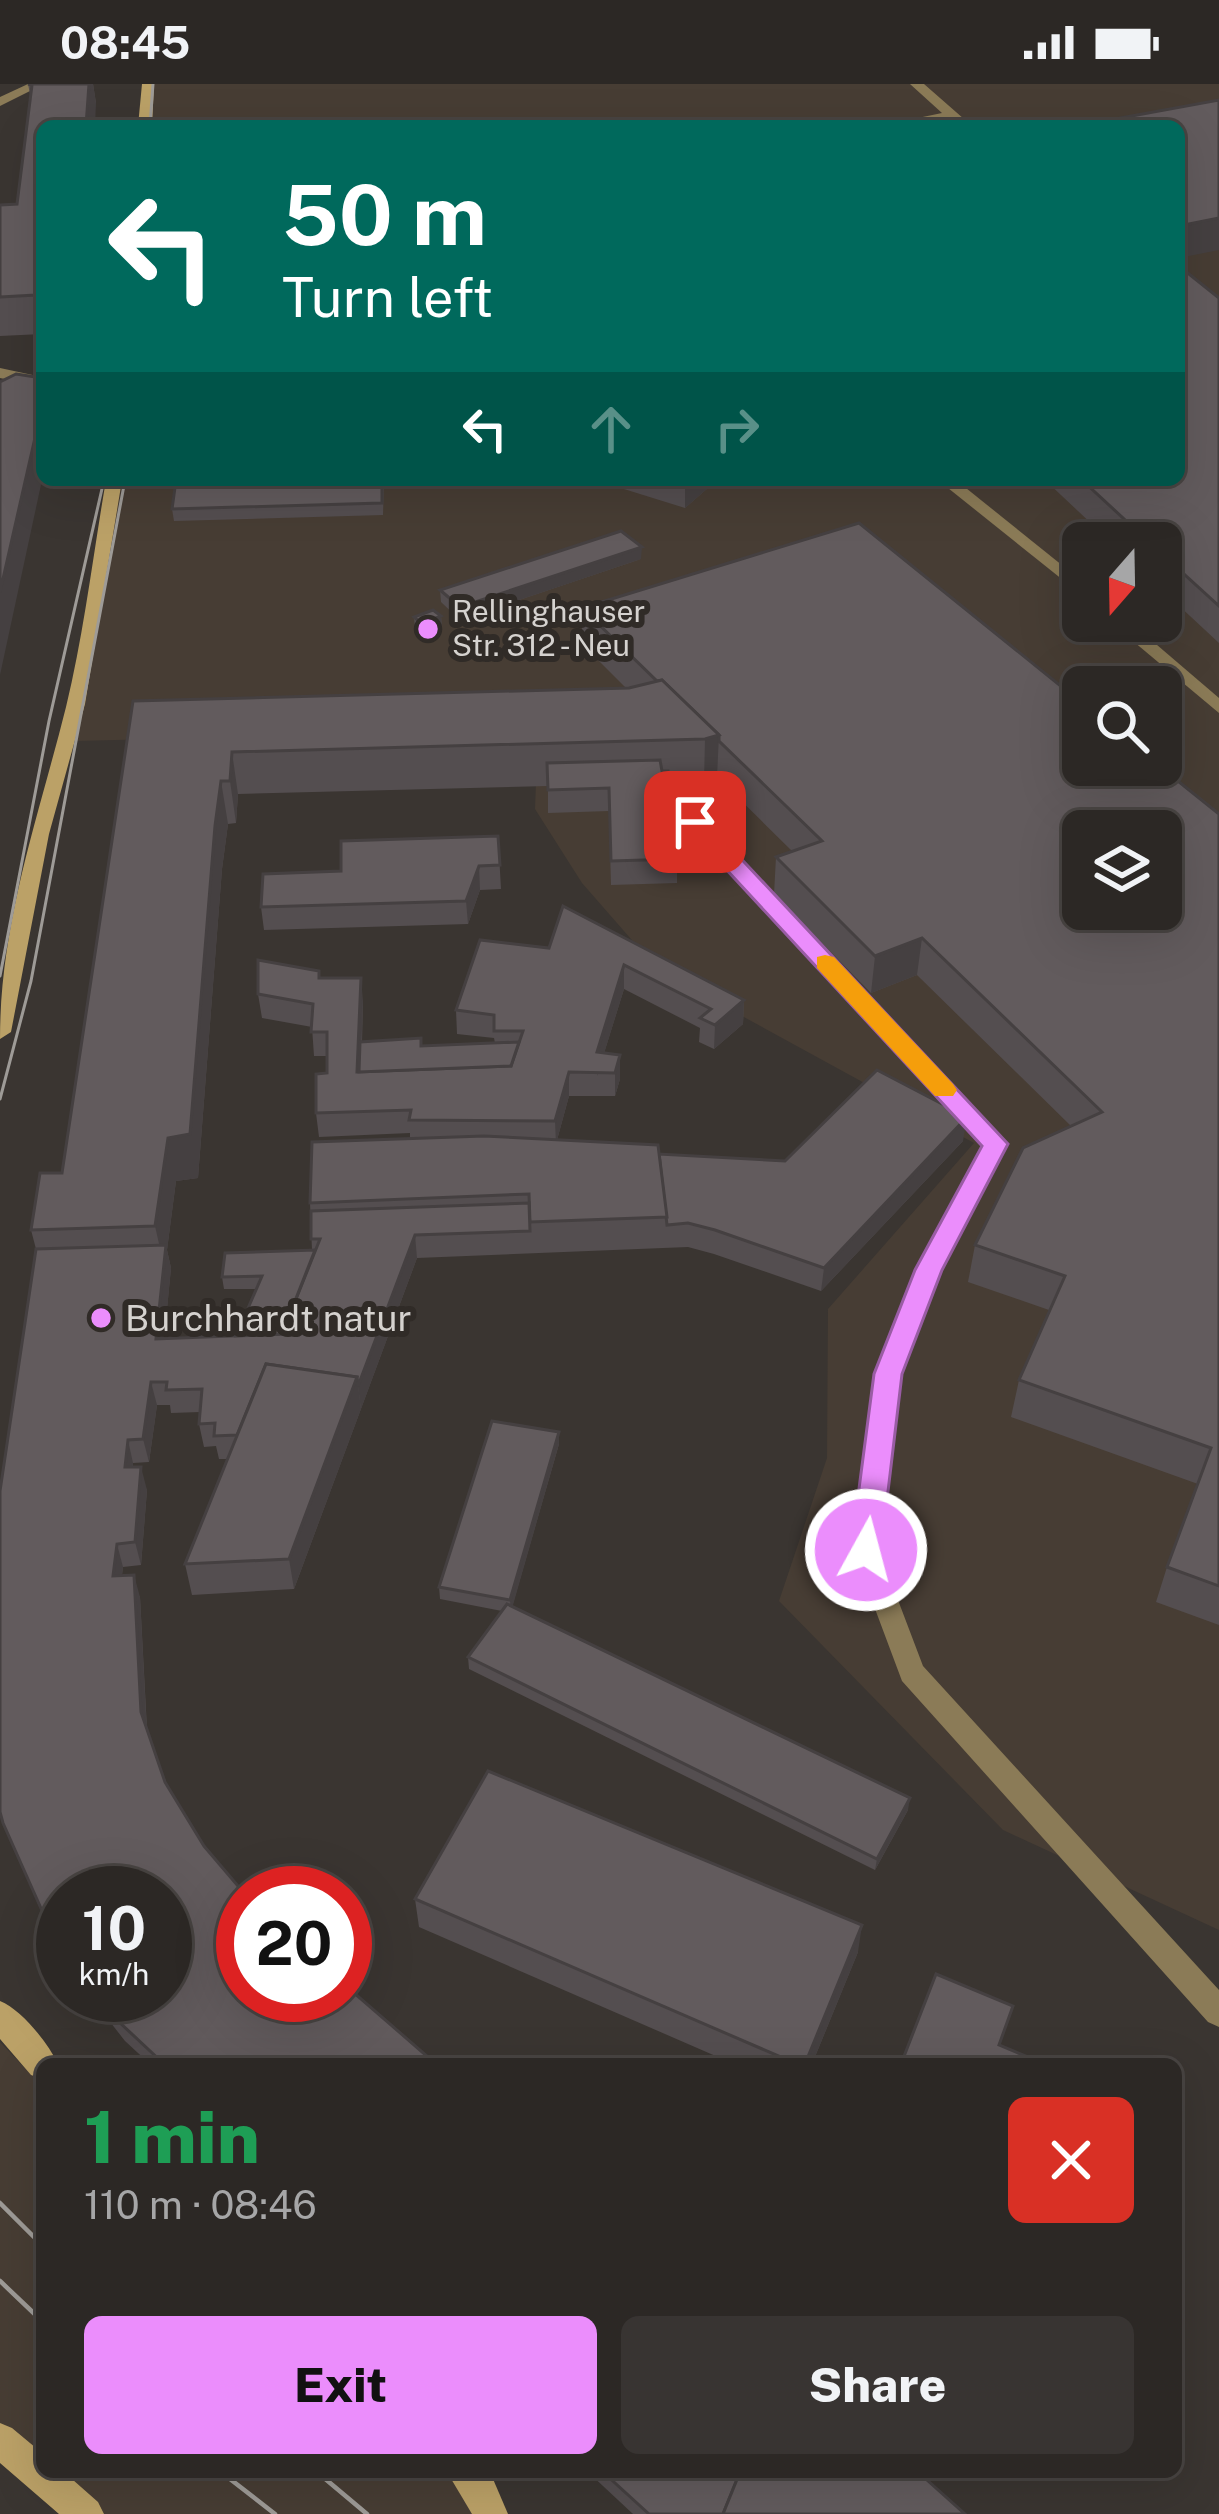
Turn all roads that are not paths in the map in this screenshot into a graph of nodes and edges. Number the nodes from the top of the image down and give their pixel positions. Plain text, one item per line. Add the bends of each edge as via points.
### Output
1 (38, 84) edge
2 (148, 84) edge
3 (916, 84) edge
4 (0, 102) edge
5 (950, 115) junction
6 (145, 120) edge
7 (921, 120) edge
8 (956, 120) edge
9 (0, 373) edge
10 (35, 381) edge
11 (0, 398) edge
12 (113, 486) edge
13 (953, 486) edge
14 (1062, 574) edge
15 (1143, 642) edge
16 (1219, 707) edge
17 (695, 822) dead end
18 (6, 974) edge
19 (0, 1032) edge
20 (1219, 2012) edge
21 (0, 2017) edge
22 (37, 2058) edge
23 (0, 2440) edge
24 (36, 2471) edge
25 (44, 2478) edge
26 (470, 2478) edge
27 (86, 2514) edge
28 (490, 2514) edge

1 - 4 street
2 - 6 main road
3 - 5 street
5 - 7 street
5 - 8 street
9 - 10 street
10 - 11 street
12 - 18 main road via 76,704
13 - 14 street
15 - 16 street
17 - 20 street via 995,1144 929,1270 888,1374 866,1550 912,1673
18 - 19 main road
21 - 22 main road
23 - 24 main road
25 - 27 main road
26 - 28 main road

